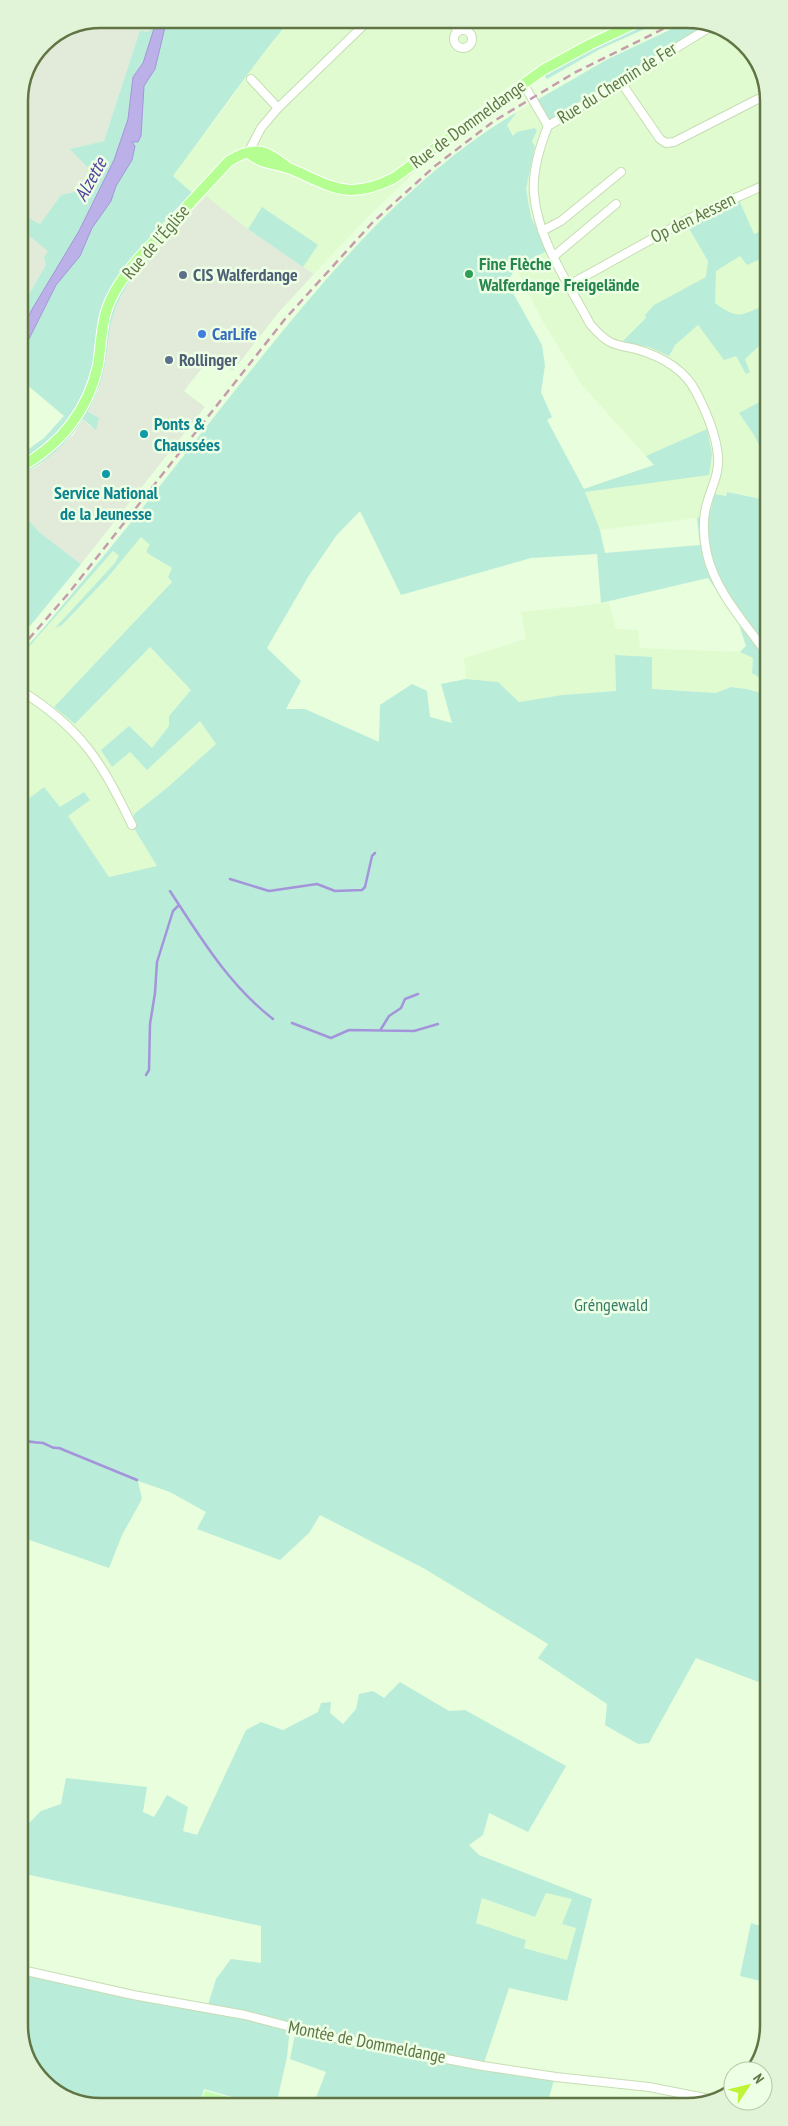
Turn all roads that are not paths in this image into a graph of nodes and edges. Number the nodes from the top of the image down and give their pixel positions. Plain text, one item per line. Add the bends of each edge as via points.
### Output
1 (361, 28) edge
2 (456, 28) edge
3 (625, 28) edge
4 (706, 30) edge
5 (458, 32) dead end
6 (251, 79) dead end
7 (620, 81) junction
8 (523, 83) junction
9 (760, 100) edge
10 (278, 108) junction
11 (548, 126) junction
12 (248, 152) junction
13 (620, 172) dead end
14 (760, 187) edge
15 (616, 204) dead end
16 (542, 231) junction
17 (554, 256) junction
18 (569, 285) junction
19 (28, 462) edge
20 (760, 644) edge
21 (28, 696) edge
22 (132, 825) dead end
23 (28, 1971) edge
24 (701, 2097) edge

1 - 10 street
2 - 5 street
3 - 8 main road, Rue de Dommeldange
4 - 7 street, Rue du Chemin de Fer
6 - 10 street
7 - 9 street via 666,143
7 - 11 street, Rue du Chemin de Fer
8 - 11 street
8 - 12 main road, Rue de Dommeldange via 394,178 377,187 341,190 288,168 260,161
10 - 12 street via 261,128
11 - 16 street via 539,150 534,191
12 - 19 main road, Rue de l'Église via 229,161 124,276 107,311 98,364 81,410 52,446
13 - 16 street via 561,221
14 - 18 street, Op den Aessen via 688,219
15 - 17 street
16 - 17 street
17 - 18 street
18 - 20 street via 599,334 610,342 661,358 680,372 696,392 710,424 718,457 717,472 705,511 707,554 714,576
21 - 22 street via 80,737 102,766
23 - 24 street, Montée de Dommeldange via 245,2015 326,2036 483,2066 649,2087

